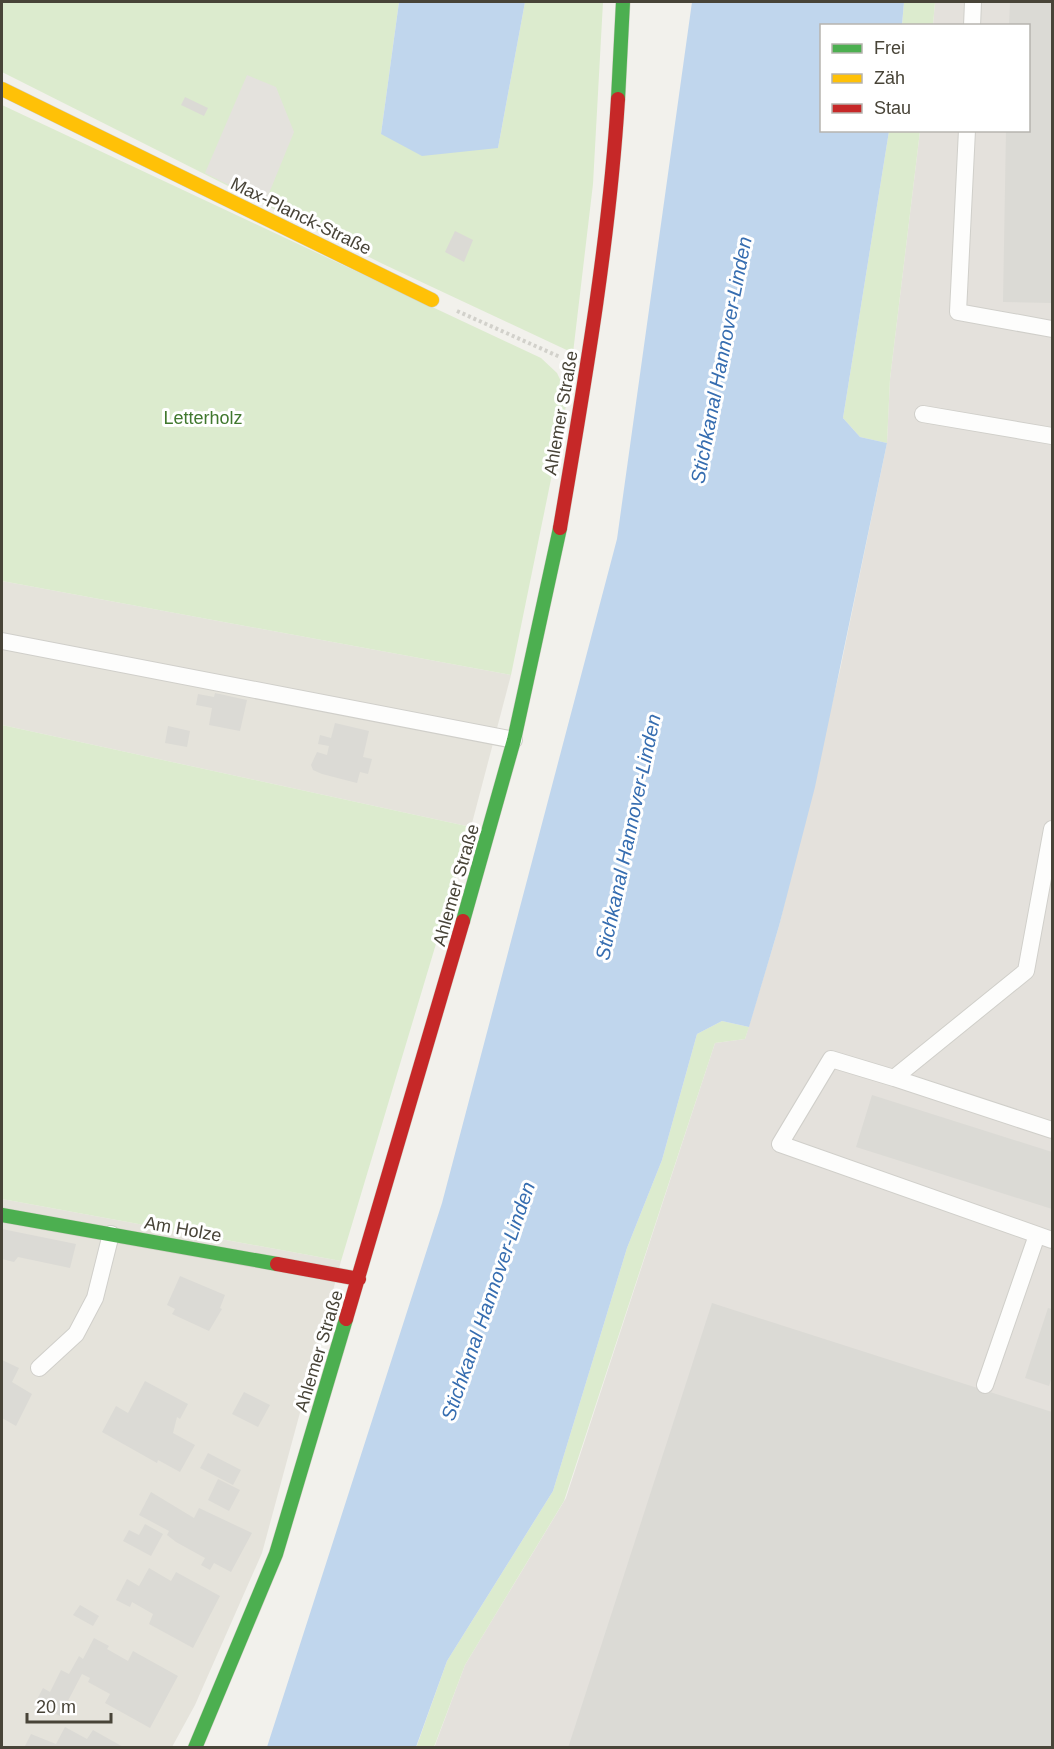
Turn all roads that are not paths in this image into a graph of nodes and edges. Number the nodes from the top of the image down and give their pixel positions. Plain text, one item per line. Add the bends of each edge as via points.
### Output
1 (623, 2) edge
2 (973, 2) edge
3 (972, 24) edge
4 (2, 89) edge
5 (967, 132) edge
6 (432, 300) road end
7 (1053, 329) edge
8 (923, 414) dead end
9 (1053, 436) edge
10 (2, 641) edge
11 (514, 740) junction
12 (1053, 830) edge
13 (894, 1078) junction
14 (1053, 1130) edge
15 (2, 1215) edge
16 (111, 1234) junction
17 (1045, 1238) edge
18 (359, 1279) junction
19 (39, 1368) dead end
20 (986, 1385) dead end
21 (195, 1748) edge

1 - 11 main road, Ahlemer Straße via 613,180 587,370 556,546
2 - 3 lane
4 - 6 main road, Max-Planck-Straße
5 - 7 lane via 958,312
8 - 9 lane
10 - 11 lane
11 - 18 main road, Ahlemer Straße
12 - 13 lane via 1026,971
13 - 14 lane
13 - 17 lane via 831,1059 780,1144
15 - 16 main road, Am Holze
16 - 18 main road, Am Holze
16 - 19 lane via 95,1298 76,1334
17 - 20 lane
18 - 21 main road, Ahlemer Straße via 276,1554

